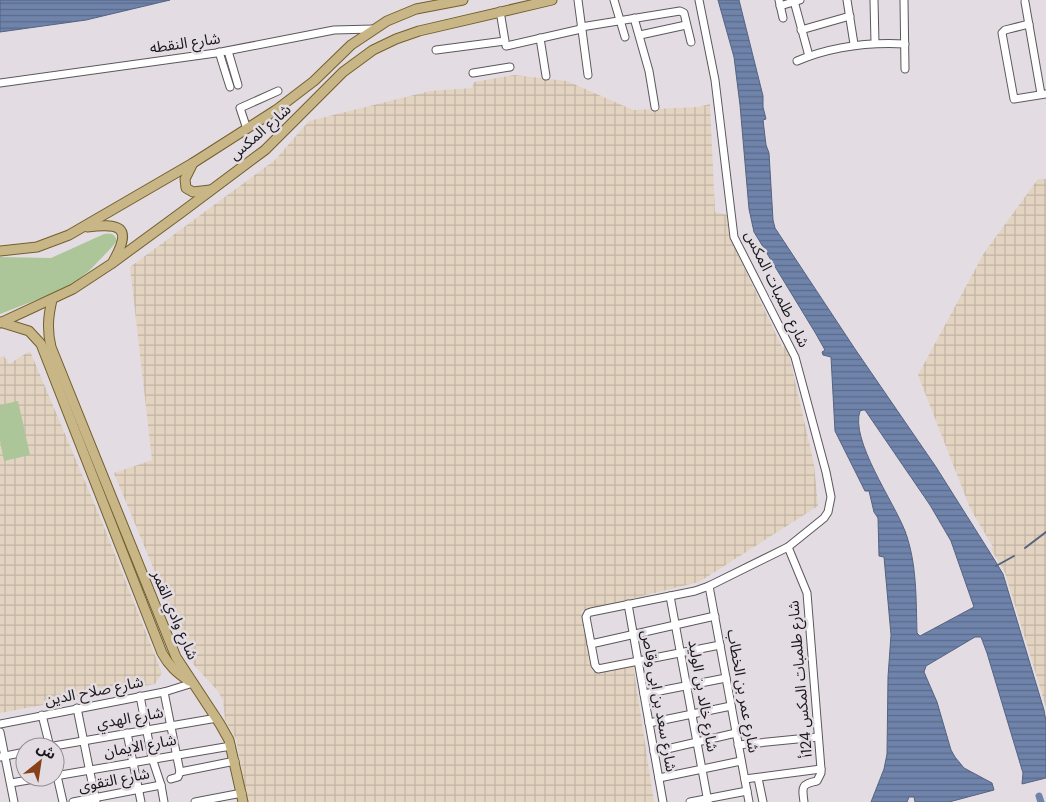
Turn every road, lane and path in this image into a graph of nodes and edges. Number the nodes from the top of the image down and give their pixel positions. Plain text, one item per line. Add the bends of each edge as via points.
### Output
1 (463, 0) edge
2 (552, 0) edge
3 (578, 0) edge
4 (614, 0) edge
5 (699, 0) edge
6 (847, 0) edge
7 (874, 0) edge
8 (904, 0) edge
9 (797, 1) edge
10 (1024, 2) dead end
11 (780, 3) edge
12 (500, 12) junction
13 (850, 16) junction
14 (634, 18) junction
15 (783, 18) dead end
16 (620, 20) junction
17 (1028, 24) junction
18 (686, 25) junction
19 (581, 28) junction
20 (373, 29) junction
21 (802, 30) junction
22 (640, 35) junction
23 (625, 36) dead end
24 (540, 38) junction
25 (690, 42) dead end
26 (506, 43) junction
27 (875, 43) junction
28 (854, 44) junction
29 (905, 44) junction
30 (436, 50) dead end
31 (228, 51) junction
32 (219, 52) junction
33 (809, 56) junction
34 (797, 61) dead end
35 (510, 67) dead end
36 (905, 69) dead end
37 (473, 73) dead end
38 (588, 75) dead end
39 (546, 76) dead end
40 (0, 83) edge
41 (278, 90) dead end
42 (1043, 94) edge
43 (655, 107) dead end
44 (247, 128) junction
45 (193, 163) junction
46 (214, 189) junction
47 (84, 227) junction
48 (0, 251) edge
49 (111, 264) junction
50 (52, 300) junction
51 (1, 322) edge
52 (788, 548) junction
53 (709, 586) junction
54 (670, 596) junction
55 (628, 604) junction
56 (715, 616) junction
57 (676, 625) junction
58 (633, 635) junction
59 (591, 644) junction
60 (720, 645) junction
61 (681, 653) junction
62 (638, 661) junction
63 (726, 678) junction
64 (193, 683) junction
65 (686, 685) junction
66 (164, 692) junction
67 (644, 694) junction
68 (140, 696) junction
69 (731, 706) junction
70 (77, 708) junction
71 (692, 714) junction
72 (42, 715) junction
73 (217, 718) junction
74 (649, 723) junction
75 (0, 724) edge
76 (171, 725) junction
77 (146, 730) junction
78 (0, 732) edge
79 (127, 733) junction
80 (736, 733) junction
81 (47, 737) edge
82 (818, 737) junction
83 (84, 740) junction
84 (697, 742) junction
85 (65, 744) edge
86 (231, 746) junction
87 (738, 746) junction
88 (654, 752) junction
89 (15, 754) edge
90 (177, 754) junction
91 (2, 757) edge
92 (152, 758) junction
93 (234, 761) junction
94 (741, 761) junction
95 (132, 762) junction
96 (90, 769) junction
97 (702, 769) junction
98 (821, 769) junction
99 (180, 772) junction
100 (65, 773) edge
101 (659, 778) junction
102 (758, 778) junction
103 (171, 779) dead end
104 (745, 779) junction
105 (15, 782) edge
106 (10, 783) junction
107 (161, 785) junction
108 (59, 787) edge
109 (138, 790) junction
110 (747, 791) junction
111 (242, 798) edge
112 (96, 800) edge
113 (708, 800) edge
114 (14, 802) edge
115 (63, 802) edge
116 (73, 802) edge
117 (141, 802) edge
118 (164, 802) edge
119 (195, 802) edge
120 (663, 802) edge
121 (690, 802) edge
122 (749, 802) edge
123 (763, 802) edge
124 (804, 802) edge

1 - 20 main road, شارع المكس via 408,12
2 - 12 main road, شارع المكس
3 - 19 street
4 - 16 street
5 - 52 street, شارع طلمبات المكس via 715,80 734,237 795,357 831,497 824,518
6 - 13 street
7 - 27 street
8 - 29 street
9 - 11 street
9 - 21 street
10 - 17 street
11 - 15 street
12 - 26 street
12 - 46 main road, شارع المكس via 407,35 384,44 343,72 264,150
13 - 21 street
13 - 28 street
14 - 16 street
14 - 18 street via 678,11 684,13
14 - 22 street
16 - 19 street
16 - 23 street
17 - 42 street
17 - 42 street via 1006,30 1002,36 1014,99
18 - 22 street
18 - 25 street
19 - 24 street
19 - 38 street
20 - 31 street, شارع النقطه via 334,30
20 - 44 main road, شارع المكس via 295,96
21 - 33 street
22 - 43 street
24 - 26 street
24 - 39 street
26 - 30 street
27 - 28 street
27 - 29 street
28 - 33 street
29 - 36 street
31 - 32 street, شارع النقطه
31 - 32 street via 234,86
32 - 40 street, شارع النقطه
33 - 34 street
35 - 37 street
41 - 44 street via 240,108
44 - 45 main road, شارع المكس
45 - 46 main road via 185,179 186,188 194,192
45 - 47 main road, شارع المكس
46 - 49 main road, شارع المكس
47 - 48 main road, شارع المكس via 37,247
47 - 49 main road via 114,225 119,229 123,240
49 - 50 main road, شارع المكس
50 - 51 main road, شارع المكس
50 - 64 main road, شارع وادي القمر via 48,316 51,347 173,649
51 - 64 main road, شارع وادي القمر via 29,332 41,344 162,653 176,672
52 - 53 street
52 - 82 street, شارع طلمبات المكس 124أ via 806,593
53 - 54 street
53 - 56 street, شارع عمر بن الخطاب
54 - 55 street
54 - 57 street, شارع خالد بن الوليد
55 - 58 street, شارع سعد بن ابى وقاص
55 - 59 street via 588,613
56 - 57 street
56 - 60 street, شارع عمر بن الخطاب
57 - 58 street
57 - 61 street, شارع خالد بن الوليد
58 - 59 street
58 - 62 street, شارع سعد بن ابى وقاص
59 - 62 street via 595,666 599,669
60 - 61 street
60 - 63 street, شارع عمر بن الخطاب
61 - 62 street
61 - 65 street, شارع خالد بن الوليد
62 - 67 street, شارع سعد بن ابى وقاص
63 - 65 street
63 - 69 street, شارع عمر بن الخطاب
64 - 66 street, شارع صلاح الدين
64 - 73 main road
65 - 67 street
65 - 71 street, شارع خالد بن الوليد
66 - 68 street, شارع صلاح الدين
66 - 76 street
67 - 74 street, شارع سعد بن ابى وقاص
68 - 70 street, شارع صلاح الدين
68 - 77 street
69 - 71 street
69 - 80 street, شارع عمر بن الخطاب
70 - 72 street, شارع صلاح الدين
70 - 83 street
71 - 74 street
71 - 84 street, شارع خالد بن الوليد
72 - 75 street, شارع صلاح الدين
72 - 81 street
73 - 76 street, شارع الهدي
73 - 86 main road
74 - 88 street, شارع سعد بن ابى وقاص
76 - 77 street, شارع الهدي
76 - 90 street
77 - 79 street, شارع الهدي
77 - 92 street
78 - 91 street
79 - 83 street, شارع الهدي
79 - 95 street
80 - 84 street
80 - 87 street, شارع عمر بن الخطاب
82 - 87 street
82 - 98 street, شارع طلمبات المكس 124أ
83 - 85 street, شارع الهدي
83 - 96 street
84 - 88 street
84 - 97 street, شارع خالد بن الوليد
86 - 90 street, شارع الايمان
86 - 93 main road
87 - 94 street, شارع عمر بن الخطاب
88 - 101 street, شارع سعد بن ابى وقاص
89 - 91 street
90 - 92 street, شارع الايمان
90 - 99 street
91 - 106 street
92 - 95 street, شارع الايمان
92 - 107 street
93 - 99 street
93 - 111 main road
94 - 97 street
94 - 104 street, شارع عمر بن الخطاب
95 - 96 street, شارع الايمان
95 - 109 street
96 - 100 street, شارع الايمان
96 - 112 street
97 - 101 street
97 - 113 street, شارع خالد بن الوليد
98 - 102 street
98 - 124 street, شارع طلمبات المكس 124أ via 820,778 804,786
99 - 103 street via 178,777
101 - 120 street, شارع سعد بن ابى وقاص
102 - 104 street
102 - 123 street
104 - 110 street, شارع عمر بن الخطاب
105 - 106 street
106 - 114 street
107 - 109 street, شارع التقوى
107 - 118 street
108 - 115 street
109 - 112 street, شارع التقوى
109 - 117 street
110 - 113 street
110 - 122 street, شارع عمر بن الخطاب
111 - 119 street
112 - 116 street, شارع التقوى
113 - 121 street

